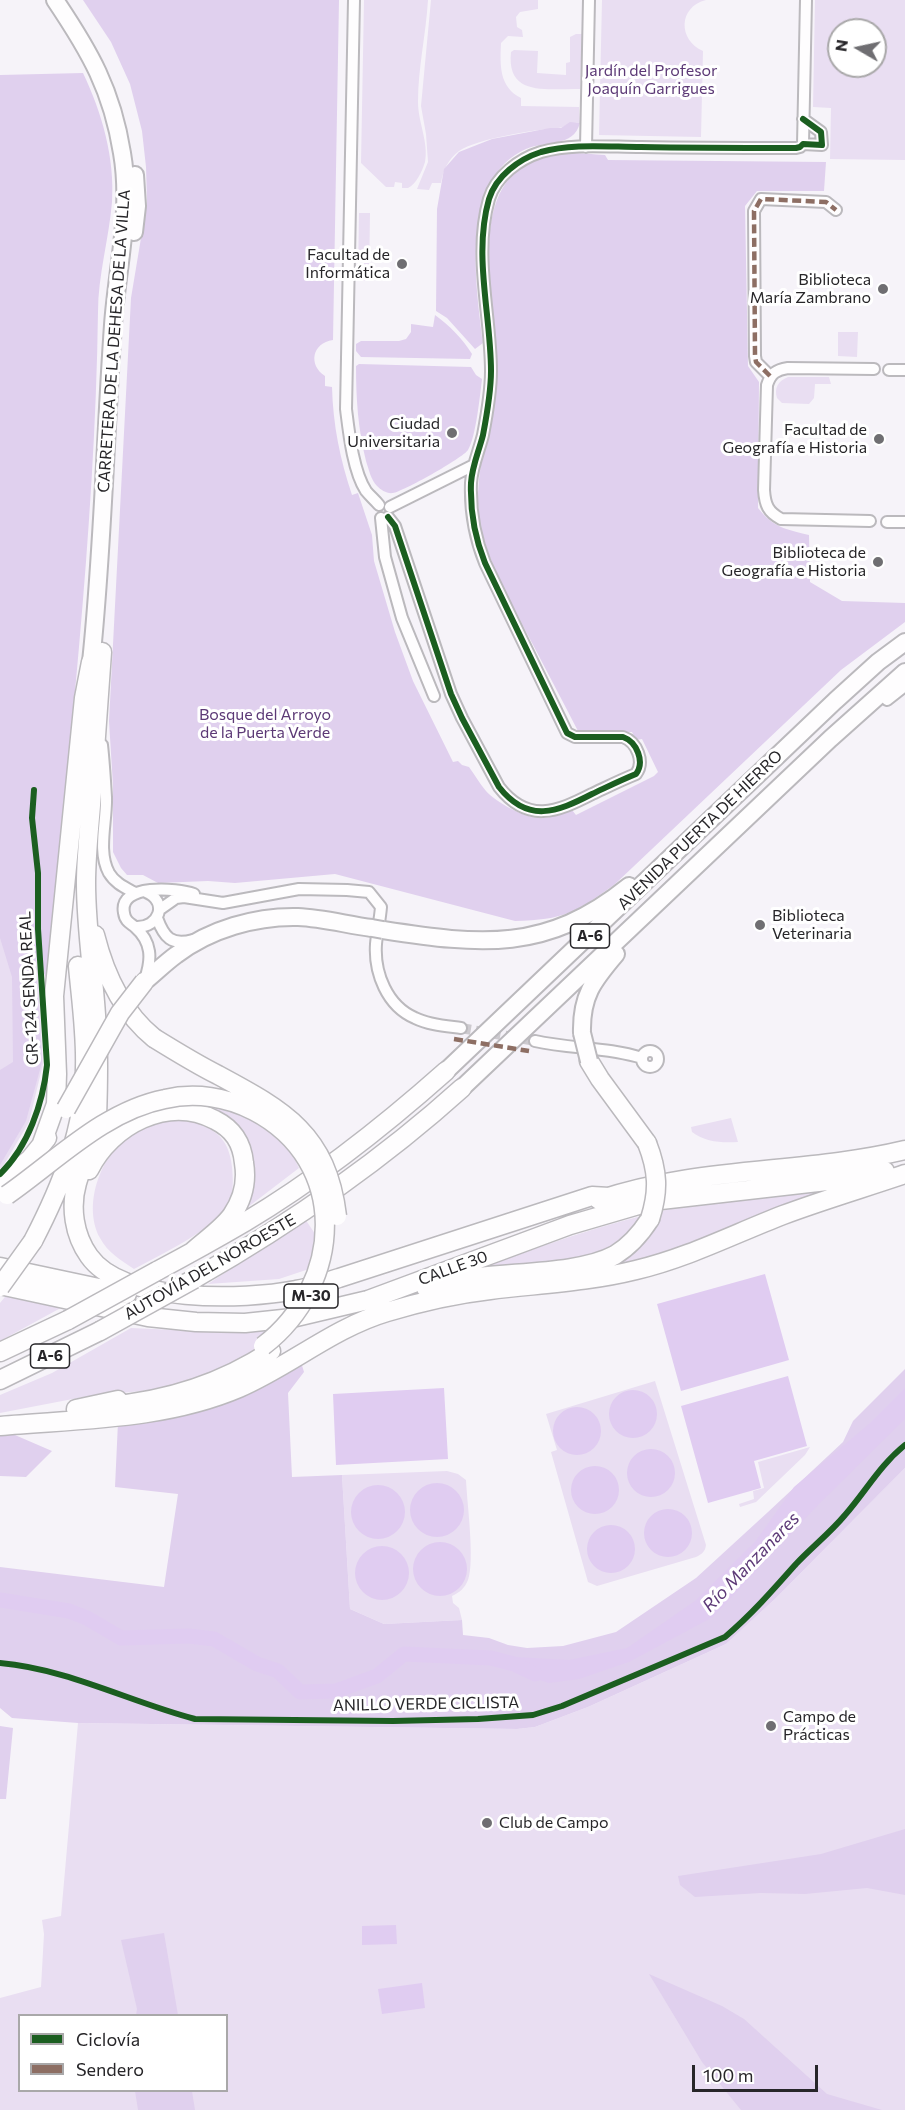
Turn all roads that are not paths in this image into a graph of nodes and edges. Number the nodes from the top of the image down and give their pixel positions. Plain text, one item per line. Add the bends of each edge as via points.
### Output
1 (55, 0) edge
2 (69, 0) edge
3 (354, 0) edge
4 (589, 0) edge
5 (806, 0) edge
6 (803, 119) junction
7 (803, 144) junction
8 (586, 147) junction
9 (836, 210) dead end
10 (874, 369) dead end
11 (889, 370) dead end
12 (905, 370) edge
13 (770, 376) junction
14 (474, 465) junction
15 (385, 511) junction
16 (870, 521) dead end
17 (887, 522) dead end
18 (905, 522) edge
19 (905, 642) edge
20 (96, 657) junction
21 (905, 672) edge
22 (905, 686) edge
23 (434, 696) dead end
24 (887, 700) joint
25 (830, 739) junction
26 (102, 742) junction
27 (733, 800) junction
28 (673, 887) junction
29 (140, 892) junction
30 (236, 902) junction
31 (158, 914) junction
32 (136, 927) junction
33 (216, 932) junction
34 (144, 982) junction
35 (461, 1029) tunnel mouth
36 (535, 1041) tunnel mouth
37 (642, 1058) dead end
38 (589, 1061) joint
39 (446, 1071) joint
40 (462, 1088) joint
41 (41, 1146) junction
42 (905, 1150) edge
43 (905, 1168) edge
44 (905, 1174) edge
45 (2, 1193) edge
46 (609, 1197) junction
47 (192, 1252) junction
48 (0, 1267) edge
49 (0, 1286) edge
50 (297, 1290) junction
51 (368, 1300) junction
52 (267, 1349) junction
53 (0, 1352) edge
54 (0, 1380) edge
55 (0, 1419) edge
56 (0, 1426) edge

1 - 20 main road, CARRETERA DE LA DEHESA DE LA VILLA via 95,64 108,94 123,155 124,231 113,323
2 - 20 main road, CARRETERA DE LA DEHESA DE LA VILLA via 98,44 119,90 133,149 137,206 124,321 116,477
3 - 15 street via 346,409 361,478 366,491
4 - 8 street
5 - 6 street
6 - 7 street
6 - 7 street via 815,126 823,139 822,145
7 - 8 street via 796,148
8 - 14 street via 543,152 518,163 493,188 483,228 491,378
9 - 13 street via 826,202 761,199 754,212 755,356
10 - 13 street via 788,368
11 - 12 street
13 - 16 street via 766,507 782,519
14 - 15 street
14 - 15 street via 472,507 480,549 567,733 575,737 628,739 640,760 636,774 560,809 536,812 506,796 451,694 395,526
15 - 23 street via 385,557 402,618
17 - 18 street
19 - 27 main road, AVENIDA PUERTA DE HIERRO / A-6 via 843,693
20 - 26 highway via 105,699
20 - 41 highway via 84,698 58,947 54,996 56,1104
20 - 49 highway, bridge via 75,890 86,1068 81,1113 66,1171 51,1207 33,1241
20 - 50 highway via 86,881 98,1037 97,1122 77,1183 77,1232 90,1259 112,1276 133,1285 204,1296
21 - 25 main road, AVENIDA PUERTA DE HIERRO / A-6
22 - 24 street
24 - 25 main road via 856,728
25 - 28 main road, AVENIDA PUERTA DE HIERRO / A-6
26 - 29 street via 104,856 117,883
26 - 52 highway, bridge via 93,874 95,937 110,982 130,1014 154,1038 282,1112 320,1155 332,1185 338,1233 330,1275 298,1327
27 - 33 main road via 701,819 619,894 555,929 525,937 494,942 446,939 300,917 247,923
27 - 39 main road, AVENIDA PUERTA DE HIERRO / A-6
28 - 38 main road, bridge via 590,986 581,1015
28 - 40 main road, AVENIDA PUERTA DE HIERRO / A-6
29 - 30 street via 178,889
29 - 31 street via 154,897
29 - 32 street via 128,898 124,906 124,915
30 - 31 street via 176,898
30 - 35 street via 299,889 369,892 381,907 376,964 392,1000 413,1017
31 - 32 street via 152,924
31 - 33 street via 162,933 175,941 188,942
32 - 34 street via 150,950 151,962
33 - 34 main road via 177,954
34 - 41 highway, bridge via 120,1013
36 - 37 street via 622,1051
38 - 51 highway, bridge via 653,1158 656,1201 640,1234 614,1255 594,1263 479,1277
39 - 47 highway, AUTOVÍA DEL NOROESTE / A-6 via 345,1155
40 - 54 highway, AUTOVÍA DEL NOROESTE / A-6, bridge via 418,1127 295,1218 194,1280
41 - 45 highway
42 - 46 highway, CALLE 30 / M-30 via 829,1164 652,1185
43 - 51 highway, CALLE 30 / M-30 via 652,1201 570,1225
44 - 56 highway via 638,1270 459,1295 387,1312 341,1332 239,1388 191,1405 119,1417
45 - 52 highway, bridge via 98,1128 151,1103 205,1096 243,1105 261,1115 289,1137 309,1164 324,1207 326,1232 321,1264 309,1292
46 - 48 highway, CALLE 30 / M-30 via 352,1286 291,1301 192,1304
46 - 50 highway via 592,1196
47 - 50 highway via 223,1225 237,1206 245,1182 244,1157 236,1136 227,1127 193,1110 174,1110 124,1128 90,1167 80,1200 84,1232 93,1250 118,1273 169,1288
47 - 53 highway, AUTOVÍA DEL NOROESTE / A-6, bridge via 68,1320
49 - 51 highway, CALLE 30 / M-30 via 148,1317 196,1322 246,1323 292,1318
52 - 55 highway via 186,1383 76,1409

